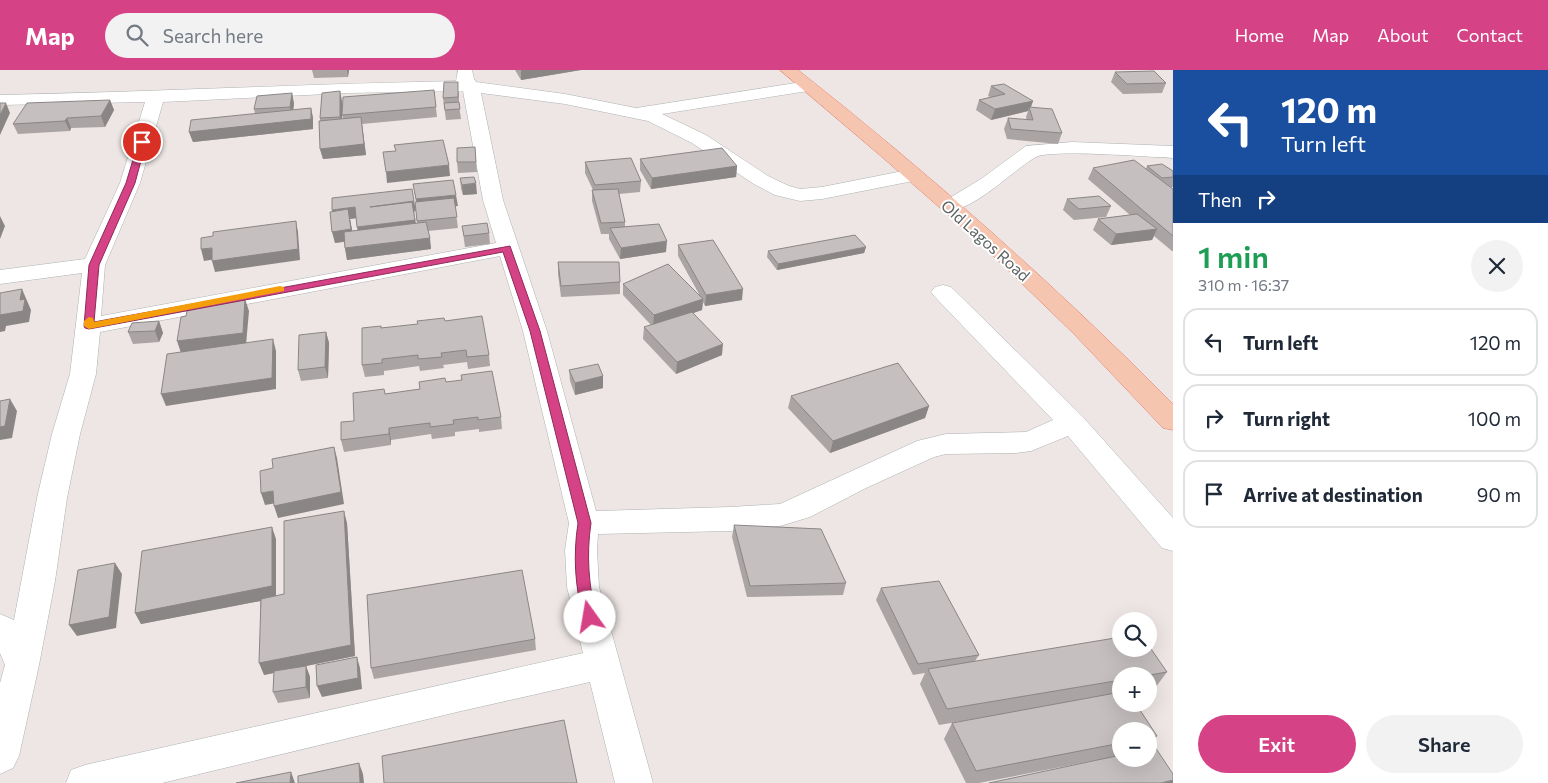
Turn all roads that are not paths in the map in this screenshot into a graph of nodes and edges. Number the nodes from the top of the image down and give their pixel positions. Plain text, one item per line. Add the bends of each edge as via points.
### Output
1 (788, 70) edge
2 (468, 78) edge
3 (808, 86) junction
4 (156, 97) junction
5 (0, 100) edge
6 (638, 113) junction
7 (1138, 149) junction
8 (1173, 152) edge
9 (1166, 171) edge
10 (913, 175) junction
11 (950, 206) junction
12 (507, 248) junction
13 (94, 265) junction
14 (0, 278) edge
15 (943, 292) dead end
16 (89, 326) junction
17 (1173, 421) edge
18 (1072, 423) junction
19 (584, 523) junction
20 (1173, 539) edge
21 (0, 628) edge
22 (604, 664) junction
23 (22, 665) junction
24 (0, 756) edge
25 (85, 783) edge
26 (634, 783) edge

1 - 3 main road, Old Lagos Road
2 - 4 street via 348,88
2 - 6 street
2 - 12 street via 482,133 493,200
3 - 6 street
3 - 10 main road, Old Lagos Road
4 - 5 street
4 - 13 street via 130,183
6 - 10 street via 678,127 782,191 800,195 822,193
7 - 8 street
7 - 9 street
7 - 11 street via 1033,150
10 - 11 main road, Old Lagos Road
11 - 17 main road, Old Lagos Road via 1124,370
12 - 16 street
12 - 19 street via 535,331
13 - 14 street
13 - 16 street
15 - 18 street
16 - 23 street via 83,374 52,498
18 - 19 street via 1030,441 946,444 927,448 780,515
18 - 20 street
19 - 22 street via 581,550 583,587
21 - 23 street via 12,637
22 - 25 street
22 - 26 street
23 - 24 street

